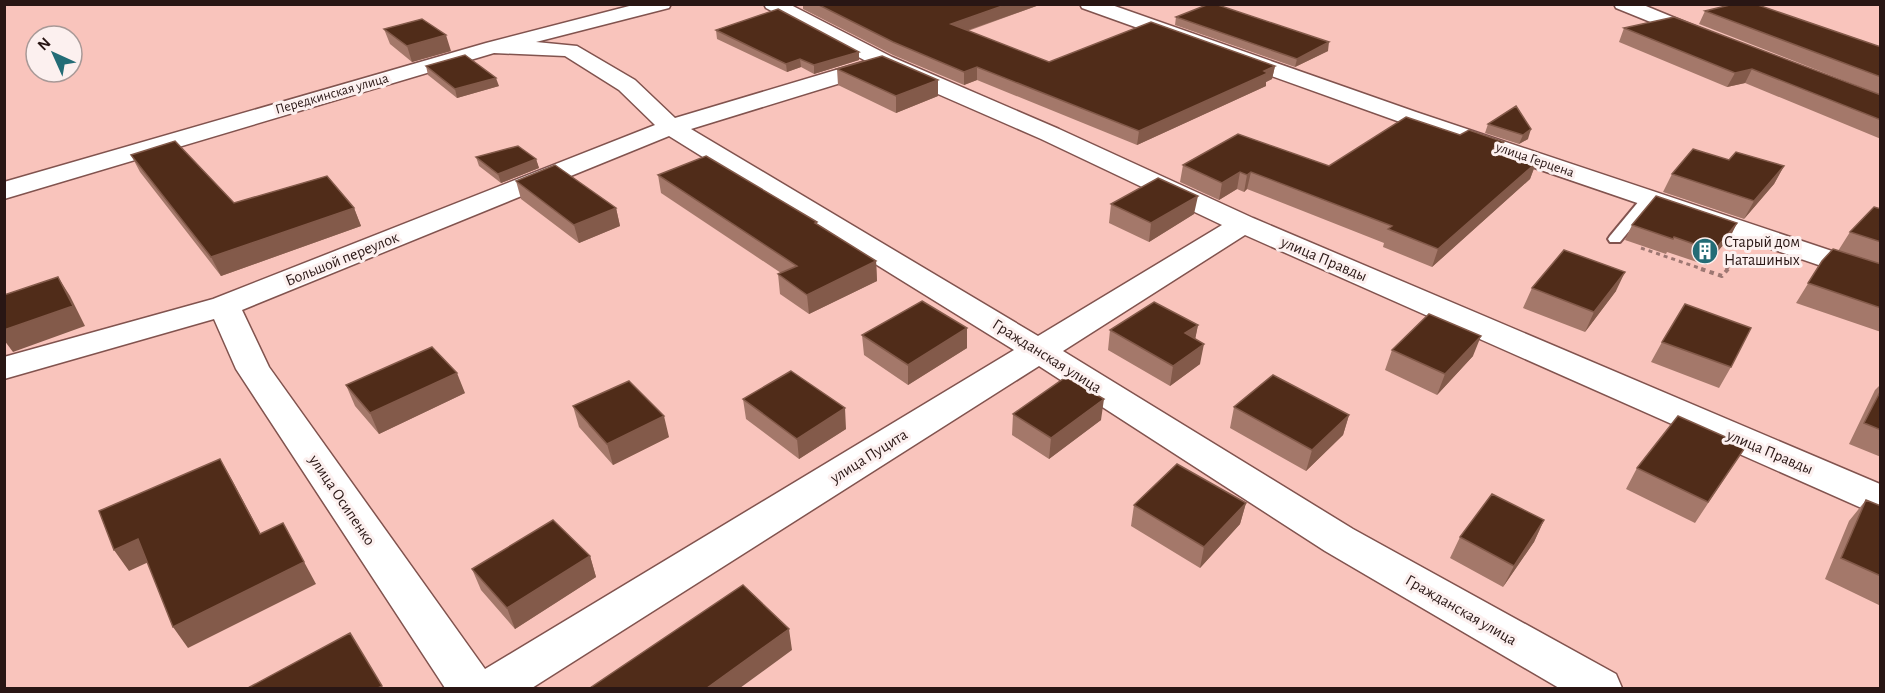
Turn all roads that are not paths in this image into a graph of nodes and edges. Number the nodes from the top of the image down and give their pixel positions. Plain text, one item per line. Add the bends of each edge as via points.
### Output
1 (662, 4) edge
2 (773, 4) edge
3 (1089, 4) edge
4 (1623, 4) edge
5 (1720, 42) edge
6 (493, 47) junction
7 (884, 62) junction
8 (671, 127) junction
9 (4, 191) edge
10 (1649, 198) junction
11 (1243, 224) junction
12 (1615, 239) road end
13 (1881, 277) edge
14 (224, 306) junction
15 (1039, 351) junction
16 (4, 368) edge
17 (1881, 500) edge
18 (471, 688) edge
19 (494, 688) edge
20 (1599, 688) edge

1 - 6 street, Передкинская улица
2 - 7 street, улица Правды
3 - 10 street, улица Герцена
4 - 5 street
6 - 8 street, Гражданская улица via 570,50 627,85
6 - 9 street, Передкинская улица
7 - 8 street, Большой переулок
7 - 11 street, улица Правды
8 - 14 street, Большой переулок
8 - 15 street, Гражданская улица
10 - 12 lane
10 - 13 street, улица Герцена
11 - 15 street, улица Пуцита
11 - 17 street, улица Правды
14 - 16 street, Большой переулок
14 - 18 street, улица Осипенко via 253,369
15 - 19 street, улица Пуцита
15 - 20 street, Гражданская улица via 1339,540

